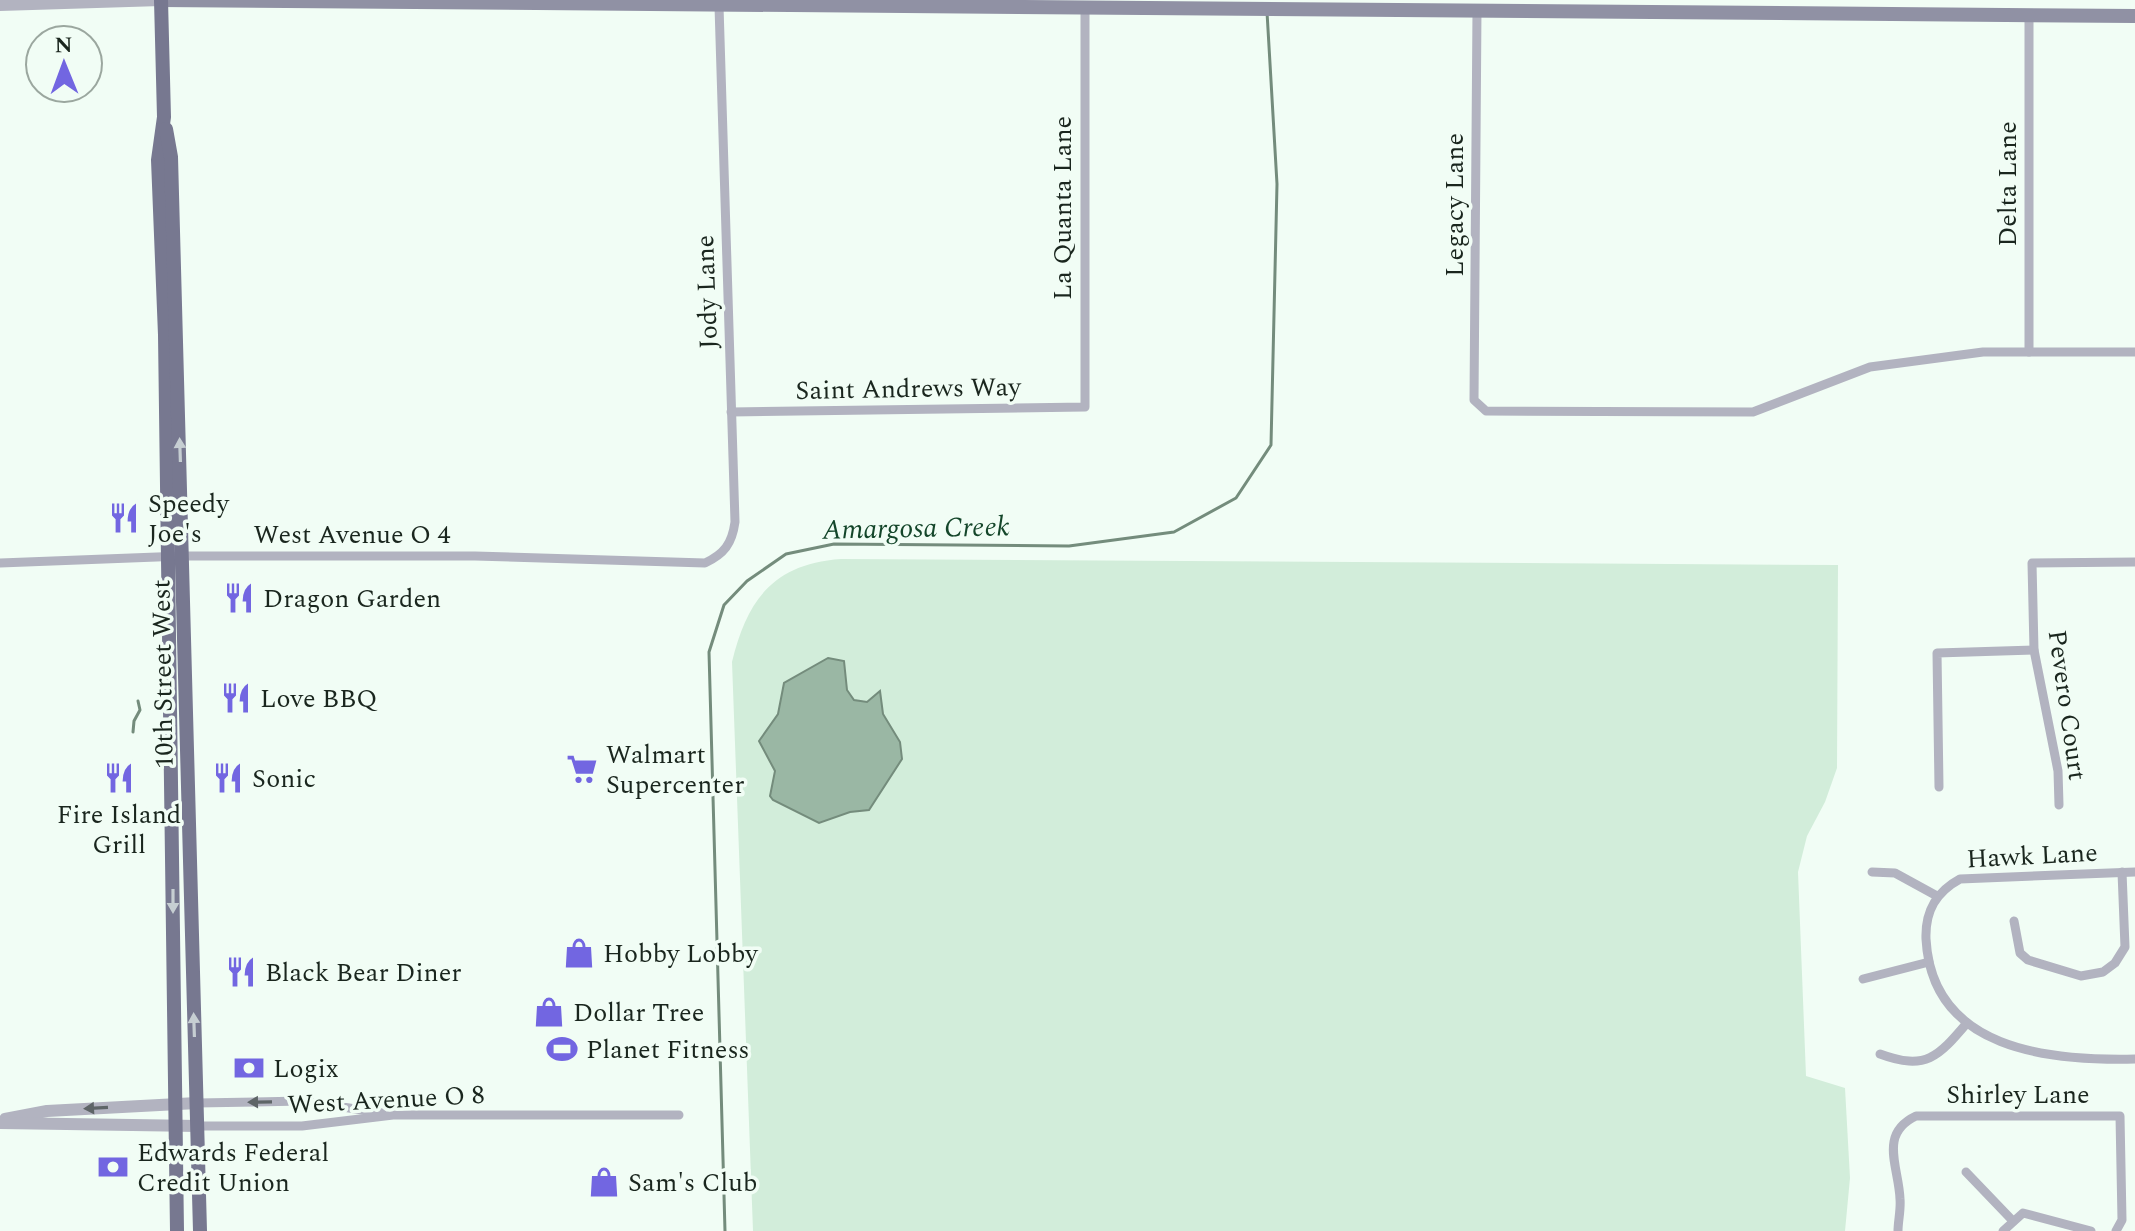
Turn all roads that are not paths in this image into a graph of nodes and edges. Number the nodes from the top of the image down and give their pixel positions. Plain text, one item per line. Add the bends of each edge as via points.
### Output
1 (161, 0) edge
2 (0, 5) edge
3 (719, 6) junction
4 (1085, 9) junction
5 (1477, 10) junction
6 (2029, 16) junction
7 (2135, 16) edge
8 (164, 117) junction
9 (2029, 352) junction
10 (2135, 352) edge
11 (1085, 407) joint
12 (731, 412) junction
13 (183, 556) junction
14 (167, 557) junction
15 (2135, 562) edge
16 (0, 563) edge
17 (705, 563) joint
18 (2034, 650) junction
19 (169, 728) junction
20 (1939, 787) dead end
21 (2059, 805) dead end
22 (188, 832) junction
23 (1872, 872) dead end
24 (2122, 872) junction
25 (2135, 872) edge
26 (1937, 896) junction
27 (2014, 921) dead end
28 (1929, 962) junction
29 (1863, 979) dead end
30 (1967, 1023) junction
31 (1880, 1054) dead end
32 (2135, 1059) edge
33 (197, 1103) junction
34 (174, 1104) junction
35 (393, 1115) junction
36 (679, 1115) dead end
37 (0, 1121) edge
38 (198, 1126) junction
39 (175, 1127) junction
40 (1966, 1172) dead end
41 (2012, 1220) junction
42 (177, 1231) edge
43 (200, 1231) edge
44 (1898, 1231) edge
45 (2003, 1231) edge
46 (2091, 1231) edge
47 (2116, 1231) edge

1 - 2 street
1 - 3 main road
1 - 8 main road, 10th Street West
3 - 4 main road
3 - 12 street, Jody Lane
4 - 5 main road
4 - 11 street, La Quanta Lane
5 - 6 main road
5 - 9 street, Legacy Lane via 1474,400 1486,411 1753,412 1870,367 1983,352
6 - 7 main road
6 - 9 street, Delta Lane
13 -> 8 main road, 10th Street West via 171,157
8 - 14 main road, 10th Street West via 158,160
9 - 10 street
11 - 12 street, Saint Andrews Way
12 - 17 street, Jody Lane via 733,537 725,550
13 - 14 street, West Avenue O 4
13 - 17 street, West Avenue O 4
13 - 22 main road, 10th Street West
14 - 16 street, West Avenue O 4
14 - 19 main road, 10th Street West
15 - 18 street, Pevero Court via 2032,563
18 - 20 street via 1937,653
18 - 21 street, Pevero Court via 2058,771
19 - 22 main road via 177,738 180,823
19 -> 34 main road, 10th Street West
33 -> 22 main road, 10th Street West
23 - 26 street via 1895,873
24 - 25 street, Hawk Lane
24 - 26 street, Hawk Lane via 1984,875 1960,879
24 - 27 street via 2125,947 2103,972 2081,976 2028,960 2020,953
26 - 28 street via 1926,933
28 - 29 street
28 - 30 street via 1950,1006
30 - 31 street via 1926,1062
30 - 32 street via 1990,1037 2050,1057
33 - 34 street, West Avenue O 8
35 -> 33 street via 303,1101
33 - 38 main road, 10th Street West
34 -> 37 street, West Avenue O 8 via 47,1111
34 - 39 main road, 10th Street West
35 - 36 street, West Avenue O 8
35 - 38 street, West Avenue O 8 via 302,1126
37 - 39 street, West Avenue O 8
38 - 39 street, West Avenue O 8
38 - 43 main road, 10th Street West
39 - 42 main road, 10th Street West
40 - 41 street
41 - 45 street
41 - 46 street via 2023,1213
44 - 47 street, Shirley Lane via 1900,1200 1891,1150 1902,1123 1916,1116 2120,1116 2122,1220

